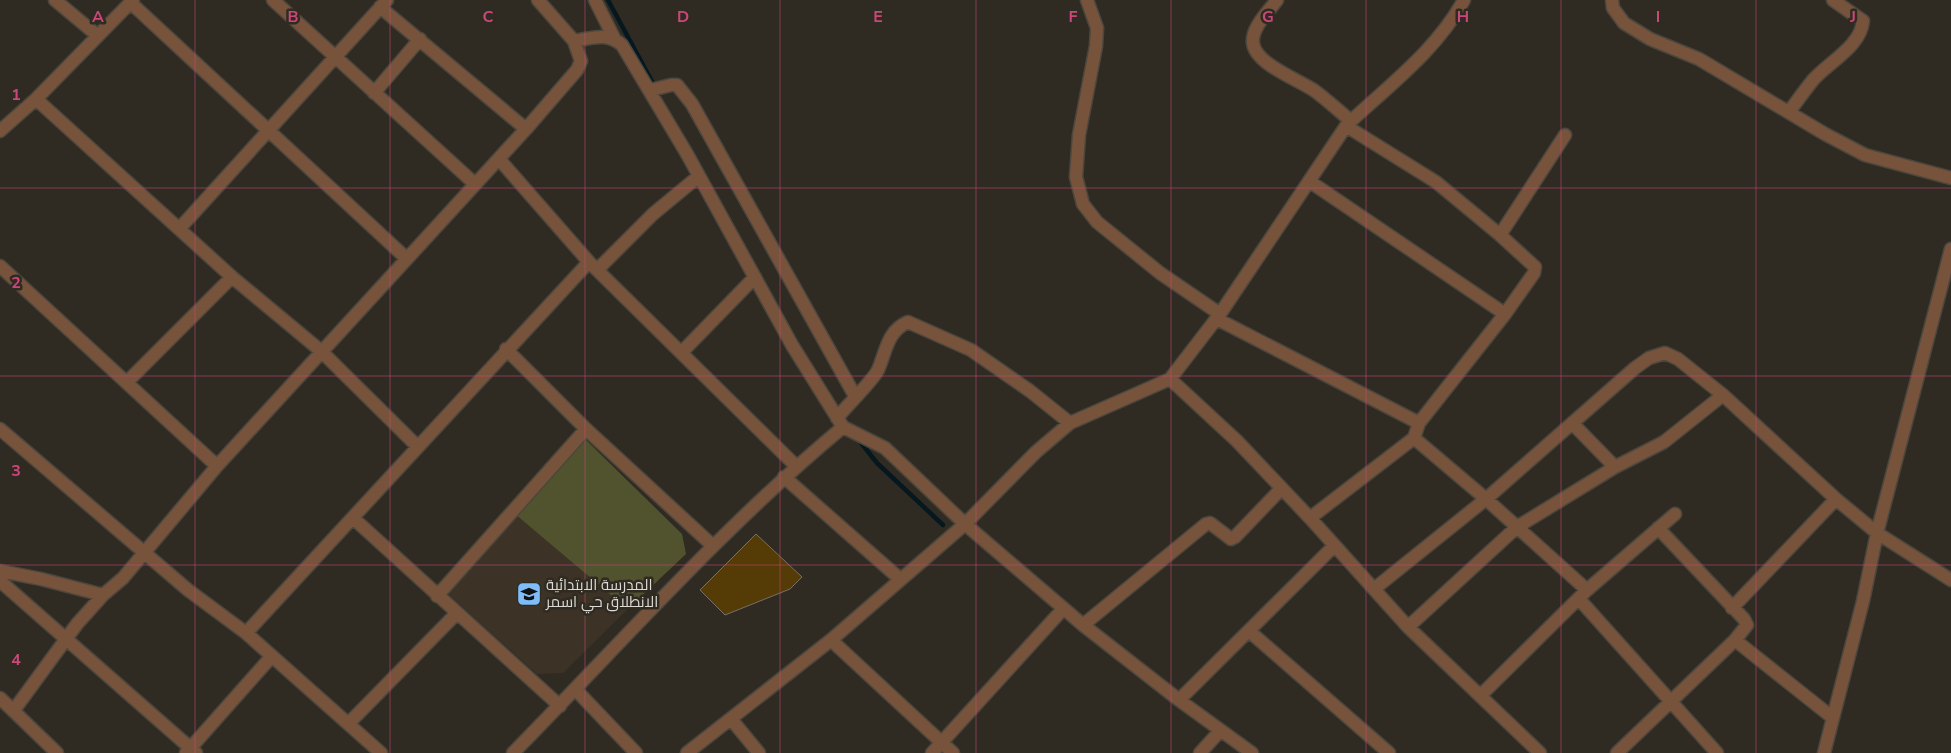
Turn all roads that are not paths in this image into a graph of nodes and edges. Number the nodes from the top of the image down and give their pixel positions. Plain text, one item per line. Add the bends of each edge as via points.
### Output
1 (56, 0) edge
2 (273, 0) edge
3 (538, 0) edge
4 (595, 0) edge
5 (1087, 0) edge
6 (1277, 0) edge
7 (1464, 0) edge
8 (1612, 0) edge
9 (1833, 0) edge
10 (132, 2) edge
11 (384, 2) edge
12 (98, 36) junction
13 (614, 38) junction
14 (420, 39) junction
15 (574, 41) junction
16 (334, 58) junction
17 (651, 90) junction
18 (374, 93) junction
19 (36, 99) junction
20 (1789, 112) junction
21 (1349, 123) junction
22 (526, 129) junction
23 (0, 131) edge
24 (269, 132) junction
25 (1565, 135) dead end
26 (499, 158) junction
27 (699, 176) junction
28 (1951, 178) edge
29 (1309, 181) junction
30 (475, 184) junction
31 (179, 229) junction
32 (1500, 235) junction
33 (1951, 249) edge
34 (406, 258) junction
35 (0, 266) edge
36 (593, 266) junction
37 (232, 277) junction
38 (755, 278) junction
39 (1947, 284) edge
40 (1505, 314) junction
41 (1219, 316) junction
42 (506, 349) junction
43 (321, 351) junction
44 (681, 353) junction
45 (1170, 379) junction
46 (128, 382) junction
47 (1723, 395) junction
48 (855, 396) junction
49 (840, 422) junction
50 (1070, 423) junction
51 (1419, 423) junction
52 (1572, 423) junction
53 (0, 429) edge
54 (586, 429) junction
55 (1414, 438) junction
56 (418, 447) junction
57 (217, 466) junction
58 (796, 466) junction
59 (1615, 467) junction
60 (784, 477) junction
61 (1281, 489) junction
62 (1486, 499) junction
63 (1836, 499) junction
64 (1674, 514) dead end
65 (353, 518) junction
66 (1310, 518) junction
67 (965, 524) junction
68 (1517, 527) junction
69 (1658, 528) junction
70 (1877, 533) junction
71 (712, 545) junction
72 (1334, 546) junction
73 (144, 552) junction
74 (0, 572) edge
75 (900, 579) junction
76 (0, 580) edge
77 (1951, 580) edge
78 (1374, 589) junction
79 (103, 595) junction
80 (1583, 595) junction
81 (437, 596) junction
82 (1732, 608) junction
83 (1063, 609) junction
84 (456, 614) junction
85 (1083, 625) junction
86 (1408, 627) junction
87 (1249, 631) junction
88 (246, 633) junction
89 (64, 639) junction
90 (831, 640) junction
91 (1735, 640) junction
92 (272, 656) junction
93 (576, 690) junction
94 (1480, 696) junction
95 (0, 698) edge
96 (1179, 700) junction
97 (1670, 702) junction
98 (560, 706) junction
99 (14, 710) junction
100 (1833, 718) junction
101 (731, 719) junction
102 (349, 723) junction
103 (1220, 731) junction
104 (942, 742) junction
105 (191, 751) edge
106 (376, 752) edge
107 (57, 753) edge
108 (513, 753) edge
109 (636, 753) edge
110 (687, 753) edge
111 (759, 753) edge
112 (932, 753) edge
113 (953, 753) edge
114 (1200, 753) edge
115 (1252, 753) edge
116 (1389, 753) edge
117 (1540, 753) edge
118 (1617, 753) edge
119 (1717, 753) edge
120 (1824, 753) edge

1 - 12 street
2 - 16 street
3 - 15 street
4 - 13 street
5 - 41 street via 1097,28 1079,134 1076,177 1083,204 1097,222
6 - 21 street via 1255,34 1253,42 1257,52 1268,64 1314,91
7 - 21 street via 1452,22 1426,53
8 - 20 street via 1613,8 1624,23 1650,39 1699,58
9 - 20 street via 1863,21 1862,29 1849,47 1813,80
10 - 12 street
10 - 24 street
11 - 14 street
11 - 16 street
12 - 19 street
13 - 15 street via 602,36
13 - 17 street via 622,44
14 - 18 street
14 - 22 street
15 - 22 street via 581,61 577,70
16 - 18 street
16 - 24 street
17 - 27 street
17 - 48 street via 677,85 692,104
18 - 30 street
19 - 23 street
19 - 31 street
20 - 28 street via 1866,155
21 - 29 street
21 - 32 street via 1436,182
22 - 26 street
24 - 31 street
24 - 34 street
25 - 32 street
26 - 30 street
26 - 36 street
27 - 36 street
27 - 38 street
29 - 40 street
29 - 41 street
30 - 34 street
31 - 37 street
32 - 40 street via 1535,267
33 - 39 street
34 - 43 street
35 - 46 street
36 - 42 street
36 - 44 street
37 - 43 street
37 - 46 street
38 - 44 street
38 - 49 street
39 - 70 street
40 - 51 street
41 - 45 street
41 - 51 street
42 - 54 street
42 - 56 street
43 - 56 street
43 - 57 street
44 - 58 street
45 - 50 street
45 - 61 street via 1237,441
46 - 57 street
47 - 52 street via 1678,359 1665,353 1649,358 1635,368
47 - 59 street via 1664,442
47 - 63 street
48 - 49 street
48 - 50 street via 878,370 884,349 893,334 908,322 971,350
49 - 58 street
49 - 67 street via 885,448
50 - 67 street via 1036,452
51 - 55 street
52 - 59 street
52 - 62 street
53 - 73 street
54 - 71 street
54 - 81 street
55 - 62 street
55 - 66 street
56 - 65 street
57 - 73 street
58 - 60 street
59 - 68 street
60 - 71 street
60 - 75 street
61 - 66 street
61 - 85 street via 1231,539 1210,523 1206,524
62 - 68 street
62 - 78 street
63 - 70 street
63 - 82 street
64 - 69 street
65 - 81 street
65 - 88 street
66 - 72 street
67 - 75 street
67 - 83 street
68 - 80 street
68 - 86 street
69 - 80 street
69 - 82 street
70 - 77 street
70 - 100 street
71 - 93 street
72 - 78 street
72 - 87 street
73 - 79 street via 117,585
73 - 88 street
74 - 79 street
75 - 90 street
76 - 89 street
78 - 86 street
79 - 89 street
80 - 94 street
80 - 97 street
81 - 84 street
82 - 91 street via 1747,625
83 - 85 street
83 - 104 street
84 - 98 street
84 - 102 street
85 - 96 street
86 - 94 street
87 - 96 street
87 - 116 street
88 - 92 street
89 - 99 street
89 - 105 street
90 - 101 street
90 - 104 street
91 - 97 street
91 - 100 street
92 - 102 street
92 - 105 street
93 - 98 street
93 - 109 street
94 - 117 street
95 - 99 street
96 - 103 street
97 - 118 street
97 - 119 street
98 - 108 street
99 - 107 street
100 - 120 street
101 - 110 street
101 - 111 street
102 - 106 street
103 - 114 street
103 - 115 street
104 - 112 street
104 - 113 street

